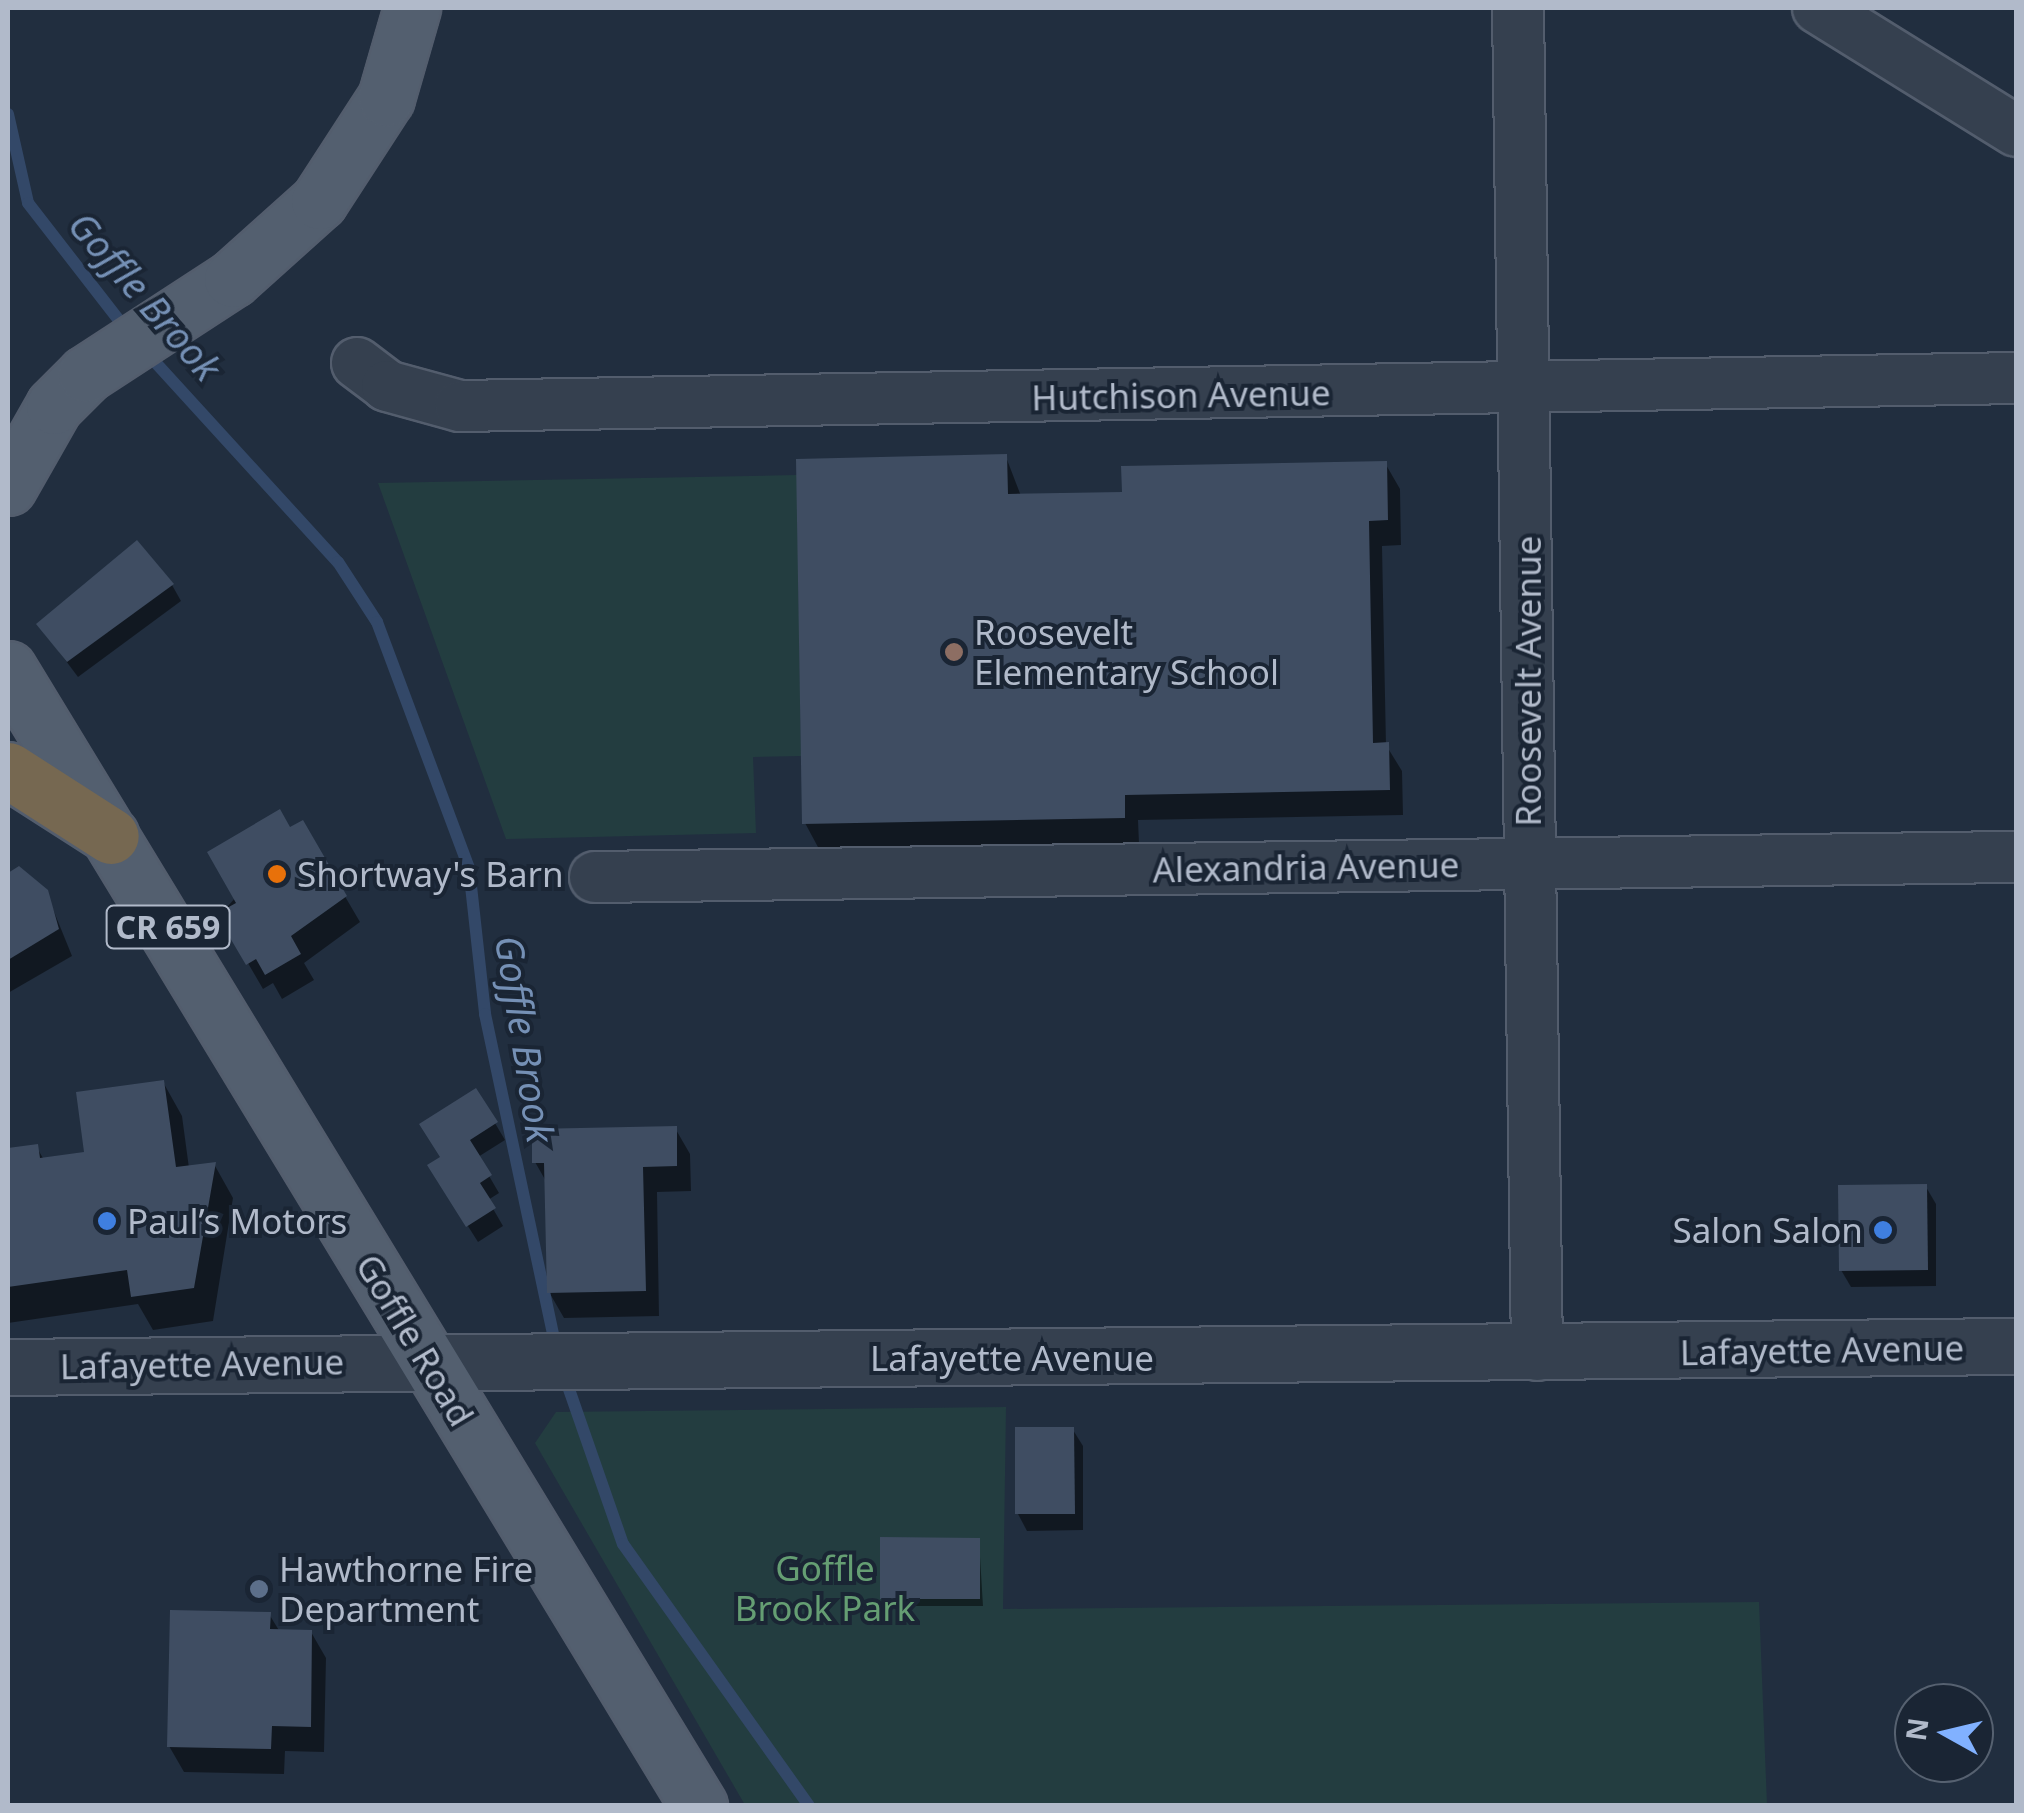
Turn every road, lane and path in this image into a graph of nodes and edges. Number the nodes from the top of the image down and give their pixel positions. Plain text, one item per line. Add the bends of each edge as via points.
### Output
1 (412, 8) edge
2 (1518, 8) edge
3 (1818, 8) edge
4 (2016, 130) edge
5 (357, 363) dead end
6 (99, 366) junction
7 (2016, 378) edge
8 (1527, 389) junction
9 (8, 400) edge
10 (8, 488) edge
11 (8, 669) edge
12 (8, 770) edge
13 (111, 836) junction
14 (2016, 857) edge
15 (1528, 864) junction
16 (595, 877) dead end
17 (2016, 1346) edge
18 (1537, 1355) junction
19 (427, 1361) junction
20 (8, 1367) edge
21 (700, 1806) edge

1 - 6 main road via 386,98 319,200 232,279
2 - 8 street, Roosevelt Avenue
3 - 4 street
5 - 8 street, Hutchison Avenue via 404,393 460,406
6 - 9 main road
6 - 10 main road via 54,406
7 - 8 street, Hutchison Avenue
8 - 15 street, Roosevelt Avenue
11 - 13 main road, Goffle Road / CR 659
12 - 13 highway
13 - 19 main road, Goffle Road / CR 659
14 - 15 street, Alexandria Avenue
15 - 16 street, Alexandria Avenue
15 - 18 street, Roosevelt Avenue
17 - 18 street, Lafayette Avenue
18 - 19 street, Lafayette Avenue
19 - 20 street, Lafayette Avenue
19 - 21 main road, Goffle Road / CR 659

